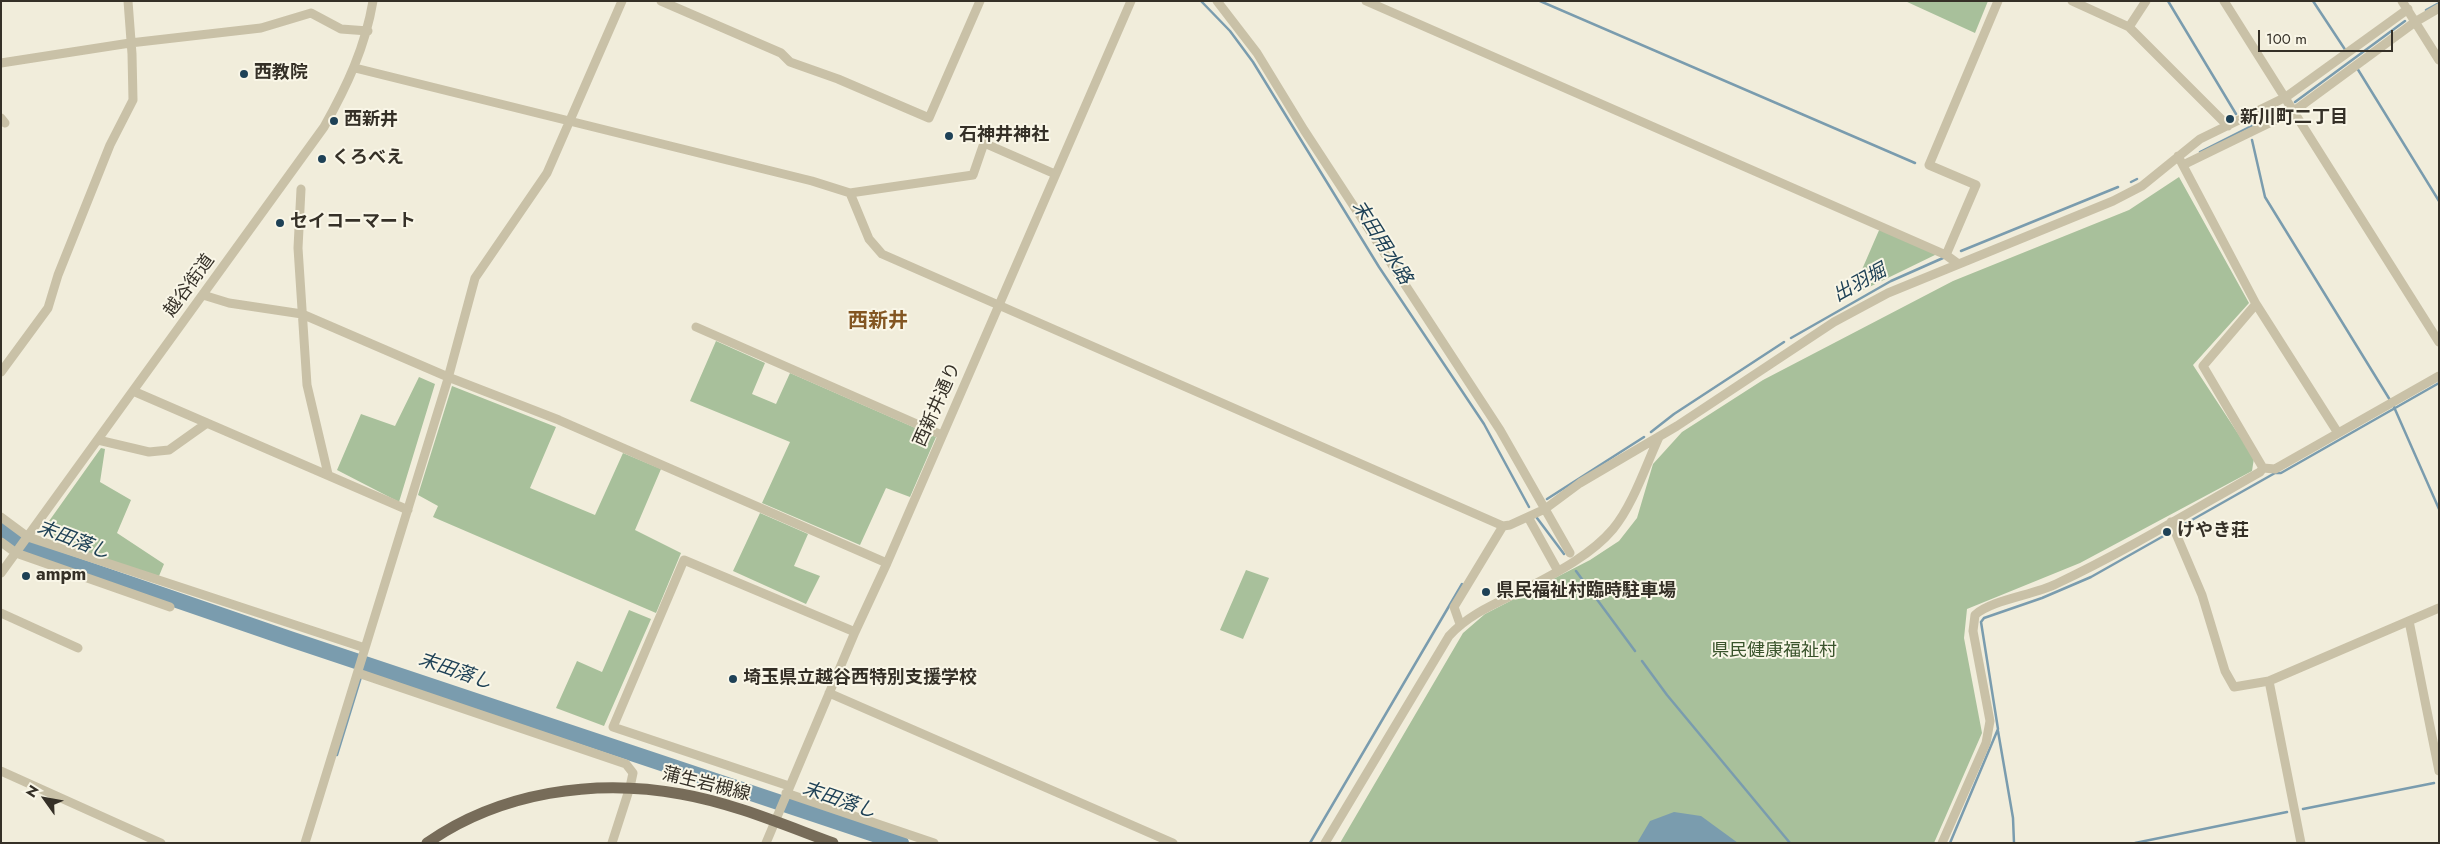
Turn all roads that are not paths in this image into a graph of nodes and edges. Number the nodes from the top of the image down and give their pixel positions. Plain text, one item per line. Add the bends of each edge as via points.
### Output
1 (128, 1) edge
2 (373, 1) edge
3 (622, 1) edge
4 (660, 1) edge
5 (980, 1) edge
6 (1131, 1) edge
7 (1217, 1) edge
8 (1366, 1) edge
9 (1998, 1) edge
10 (2072, 1) edge
11 (2146, 1) edge
12 (2224, 1) edge
13 (2405, 5) edge
14 (2439, 8) edge
15 (2415, 22) junction
16 (2129, 27) junction
17 (368, 31) junction
18 (130, 43) junction
19 (2439, 60) edge
20 (1, 63) edge
21 (355, 68) junction
22 (2286, 97) junction
23 (2294, 110) junction
24 (569, 123) junction
25 (2228, 126) junction
26 (2178, 156) junction
27 (2183, 165) junction
28 (1055, 174) junction
29 (301, 189) dead end
30 (850, 193) junction
31 (1946, 255) junction
32 (1957, 263) junction
33 (203, 295) junction
34 (2256, 304) junction
35 (999, 305) junction
36 (302, 314) junction
37 (696, 327) dead end
38 (2439, 342) edge
39 (1, 372) edge
40 (2439, 376) edge
41 (448, 377) junction
42 (133, 391) junction
43 (207, 423) junction
44 (2338, 433) junction
45 (942, 435) junction
46 (1659, 437) junction
47 (98, 440) junction
48 (2264, 468) junction
49 (328, 474) junction
50 (1545, 509) junction
51 (408, 510) junction
52 (1, 517) edge
53 (1528, 517) junction
54 (2171, 522) junction
55 (1503, 526) junction
56 (28, 537) junction
57 (1, 542) edge
58 (16, 553) junction
59 (1570, 553) dead end
60 (887, 563) junction
61 (1558, 571) junction
62 (1, 573) edge
63 (170, 607) dead end
64 (2439, 608) edge
65 (1, 613) edge
66 (2409, 621) junction
67 (1460, 624) junction
68 (855, 632) junction
69 (78, 648) dead end
70 (365, 648) junction
71 (358, 673) junction
72 (2269, 681) junction
73 (829, 693) junction
74 (1, 772) edge
75 (2439, 772) edge
76 (630, 787) junction
77 (788, 789) junction
78 (774, 822) junction
79 (161, 843) edge
80 (304, 843) edge
81 (427, 843) edge
82 (612, 843) edge
83 (766, 843) edge
84 (833, 843) edge
85 (934, 843) edge
86 (1173, 843) edge
87 (1324, 843) edge
88 (1942, 843) edge
89 (2301, 843) edge

1 - 18 street
2 - 17 street, 越谷街道
3 - 24 street
4 - 5 street via 781,53 790,62 929,118
6 - 28 street, 西新井通り
7 - 50 street via 1257,53 1500,430
8 - 31 street
9 - 31 street via 1929,165 1976,185
10 - 16 street
11 - 16 street
12 - 22 street
13 - 15 street
13 - 22 street
14 - 15 street
15 - 19 street
15 - 23 street
16 - 25 street
17 - 18 street via 341,29 311,13 261,28
17 - 21 street, 越谷街道
18 - 20 street
18 - 39 street via 132,100 110,145 48,308
21 - 24 street
21 - 33 street, 越谷街道 via 324,127
22 - 23 street
22 - 25 street
23 - 27 street
23 - 38 street
24 - 30 street via 804,178
24 - 41 street via 547,173 475,278
25 - 26 street via 2200,139
26 - 27 street
26 - 32 street via 2142,186 2113,201
27 - 34 street
28 - 30 street via 984,143 974,175
28 - 35 street, 西新井通り
29 - 36 street via 298,248
30 - 35 street via 869,239 882,254
31 - 32 street
32 - 46 street via 1888,292 1834,322
33 - 36 street via 229,303
33 - 42 street, 越谷街道
34 - 44 street
34 - 48 street via 2203,366
35 - 45 street, 西新井通り
35 - 55 street
36 - 41 street
36 - 49 street via 307,385
37 - 45 street
40 - 44 street
41 - 51 street
41 - 60 street via 559,420
42 - 43 street
42 - 47 street, 越谷街道
43 - 47 street via 169,450 149,452
43 - 49 street
44 - 48 street via 2275,469
45 - 60 street, 西新井通り
46 - 50 street via 1603,468
46 - 61 street via 1614,528 1595,546
47 - 56 street, 越谷街道
48 - 54 street
49 - 51 street
50 - 53 street
50 - 59 street
51 - 70 street
52 - 56 street
53 - 55 street
53 - 61 street
54 - 72 street via 2202,595 2225,671 2234,687
54 - 88 street via 2091,568 1975,615 1973,631 1989,729 1986,743
55 - 67 street via 1454,607
56 - 58 street, 越谷街道
56 - 70 street
57 - 58 street
58 - 62 street, 越谷街道
58 - 63 street
60 - 68 street, 西新井通り
61 - 67 street
64 - 66 street
65 - 69 street
66 - 72 street
66 - 75 street
67 - 87 street via 1438,651
68 - 73 street, 西新井通り
68 - 77 street via 684,560 613,727
70 - 71 street
71 - 76 street via 626,764 632,773
71 - 80 street
72 - 89 street
73 - 77 street, 西新井通り
73 - 86 street
74 - 79 street
76 - 78 main road, 蒲生岩槻線 via 690,796
76 - 81 main road, 蒲生岩槻線 via 573,789 519,800 497,807
76 - 82 street
77 - 78 street, 西新井通り
77 - 85 street
78 - 83 street, 西新井通り
78 - 84 main road, 蒲生岩槻線

